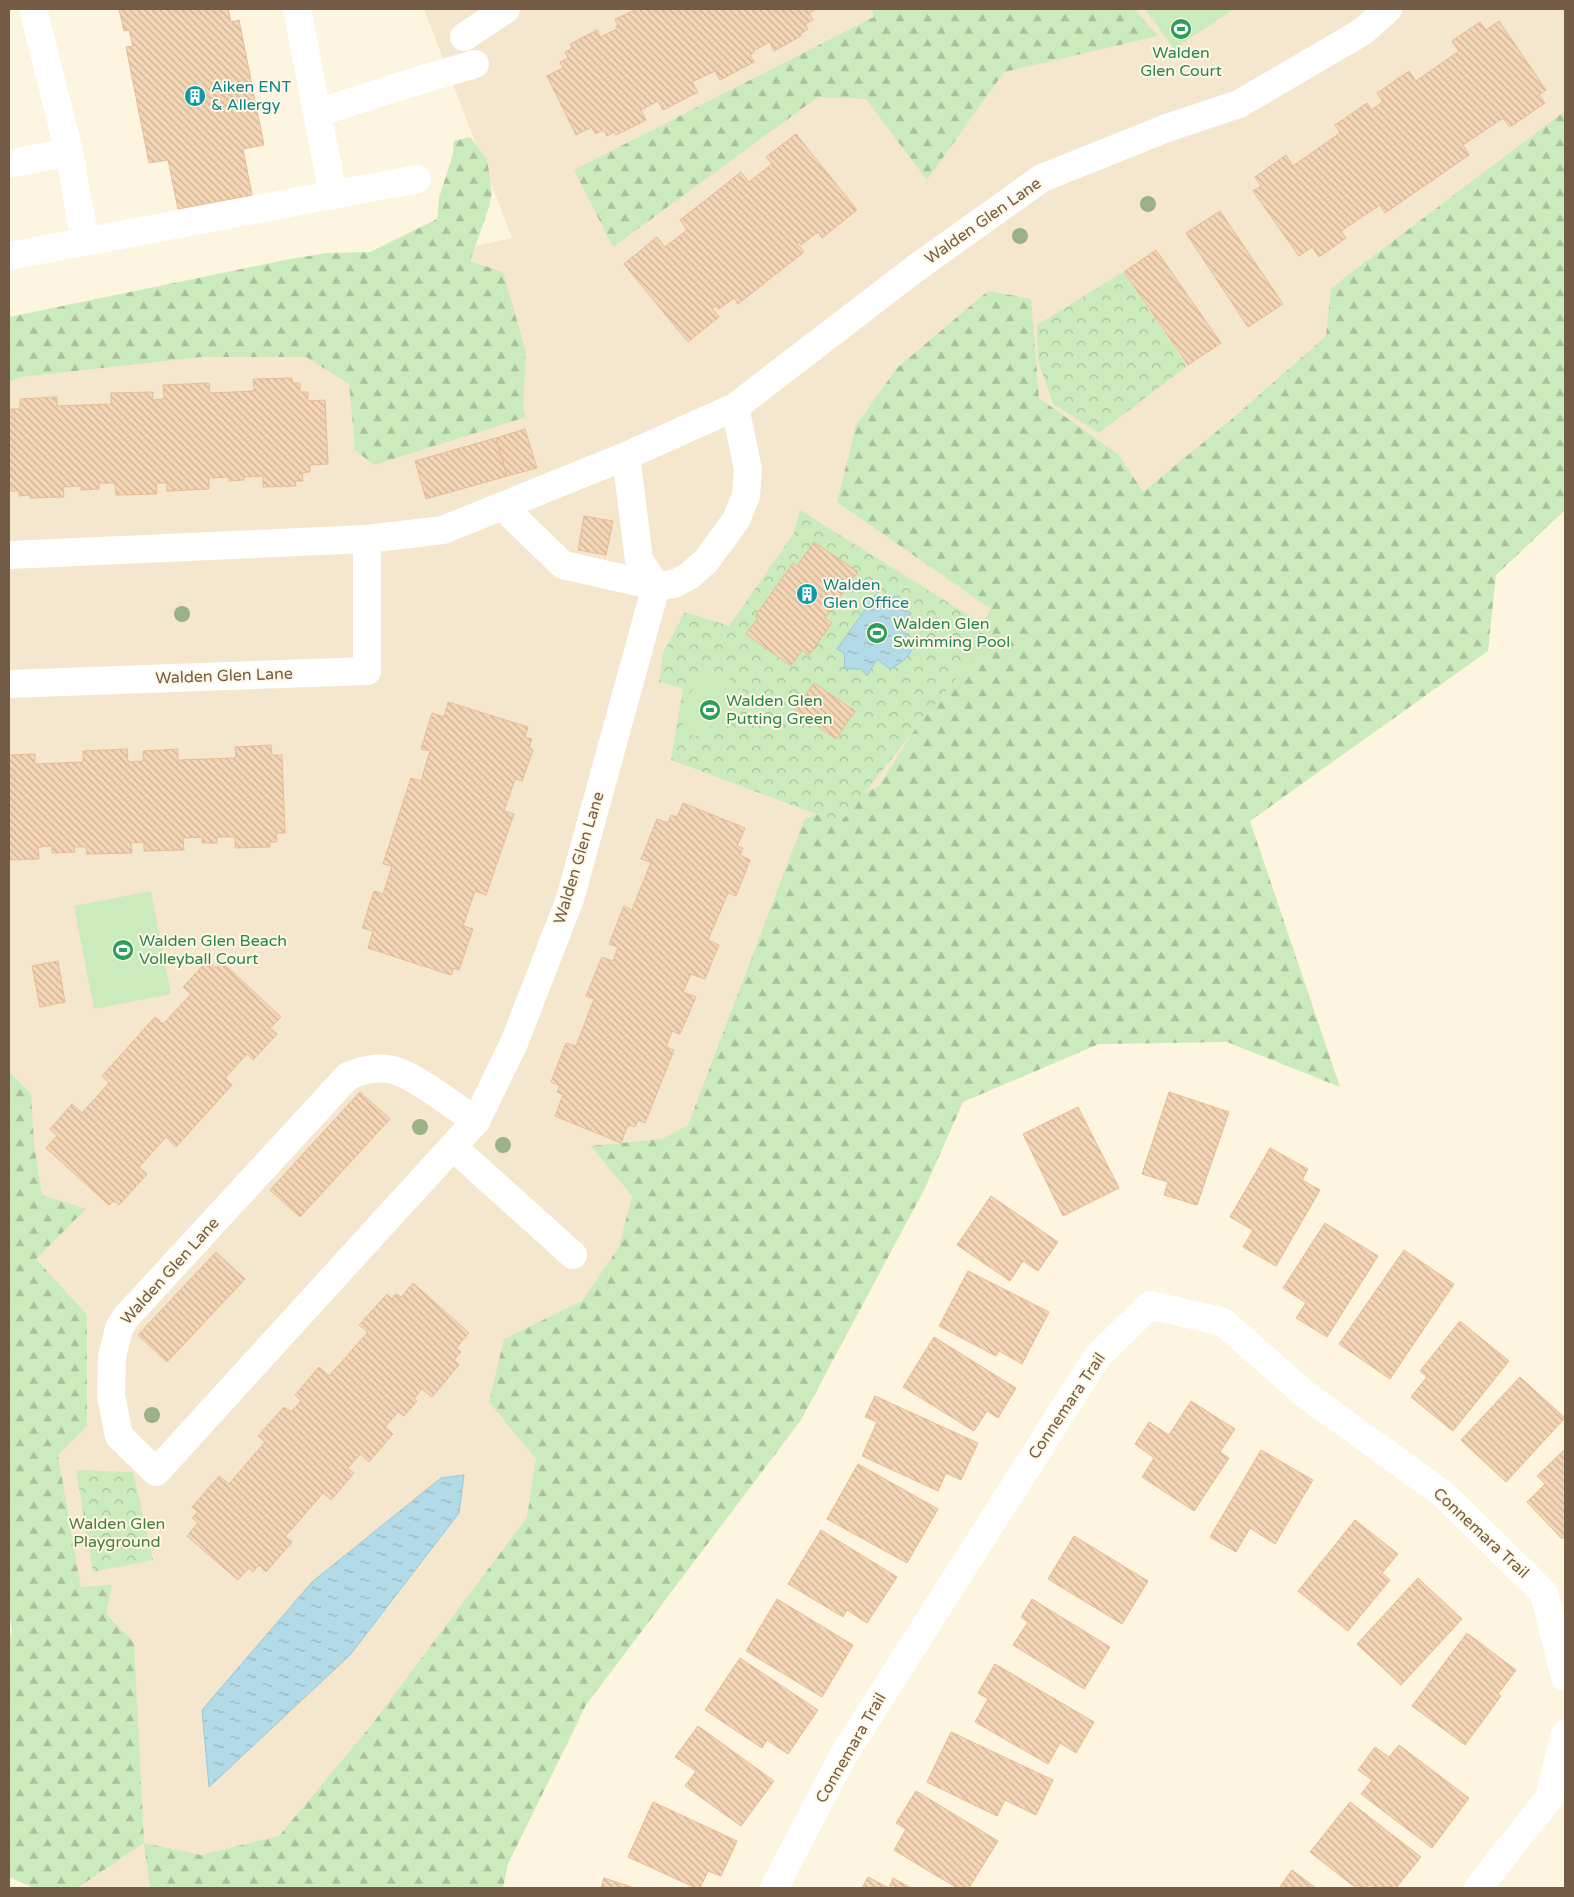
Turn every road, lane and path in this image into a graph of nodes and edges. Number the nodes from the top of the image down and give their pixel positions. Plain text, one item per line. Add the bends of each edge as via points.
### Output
1 (33, 9) edge
2 (297, 9) edge
3 (506, 9) edge
4 (1388, 9) edge
5 (464, 36) dead end
6 (475, 64) dead end
7 (317, 114) junction
8 (69, 152) junction
9 (9, 164) edge
10 (417, 179) dead end
11 (333, 195) junction
12 (85, 241) junction
13 (9, 256) edge
14 (735, 407) junction
15 (626, 456) junction
16 (502, 506) junction
17 (367, 539) junction
18 (9, 555) edge
19 (656, 586) junction
20 (9, 684) edge
21 (476, 1121) junction
22 (452, 1147) junction
23 (573, 1256) dead end
24 (1565, 1677) edge
25 (1565, 1734) edge
26 (774, 1888) edge
27 (1478, 1888) edge

1 - 8 street
2 - 7 street
3 - 5 street
4 - 14 street, Walden Glen Lane via 1362,32 1239,104 1167,128 1042,178 916,268
6 - 7 street
7 - 11 street
8 - 9 street
8 - 12 street
10 - 11 street
11 - 12 street
12 - 13 street
14 - 15 street, Walden Glen Lane
14 - 19 street via 748,469 746,496 736,520 706,561 689,576 674,584
15 - 16 street, Walden Glen Lane
15 - 19 street via 639,560
16 - 17 street, Walden Glen Lane via 443,530
16 - 19 street via 563,564
17 - 18 street, Walden Glen Lane
17 - 20 street, Walden Glen Lane via 367,671
19 - 21 street, Walden Glen Lane via 570,899 514,1043
21 - 22 street, Walden Glen Lane
21 - 22 street, Walden Glen Lane via 409,1076 393,1070 361,1070 348,1076 118,1328 112,1357 111,1395 119,1436 156,1472
22 - 23 street
24 - 26 street, Connemara Trail via 1544,1593 1443,1494 1306,1395 1223,1322 1150,1305 1097,1357 844,1754
25 - 27 street via 1549,1798

